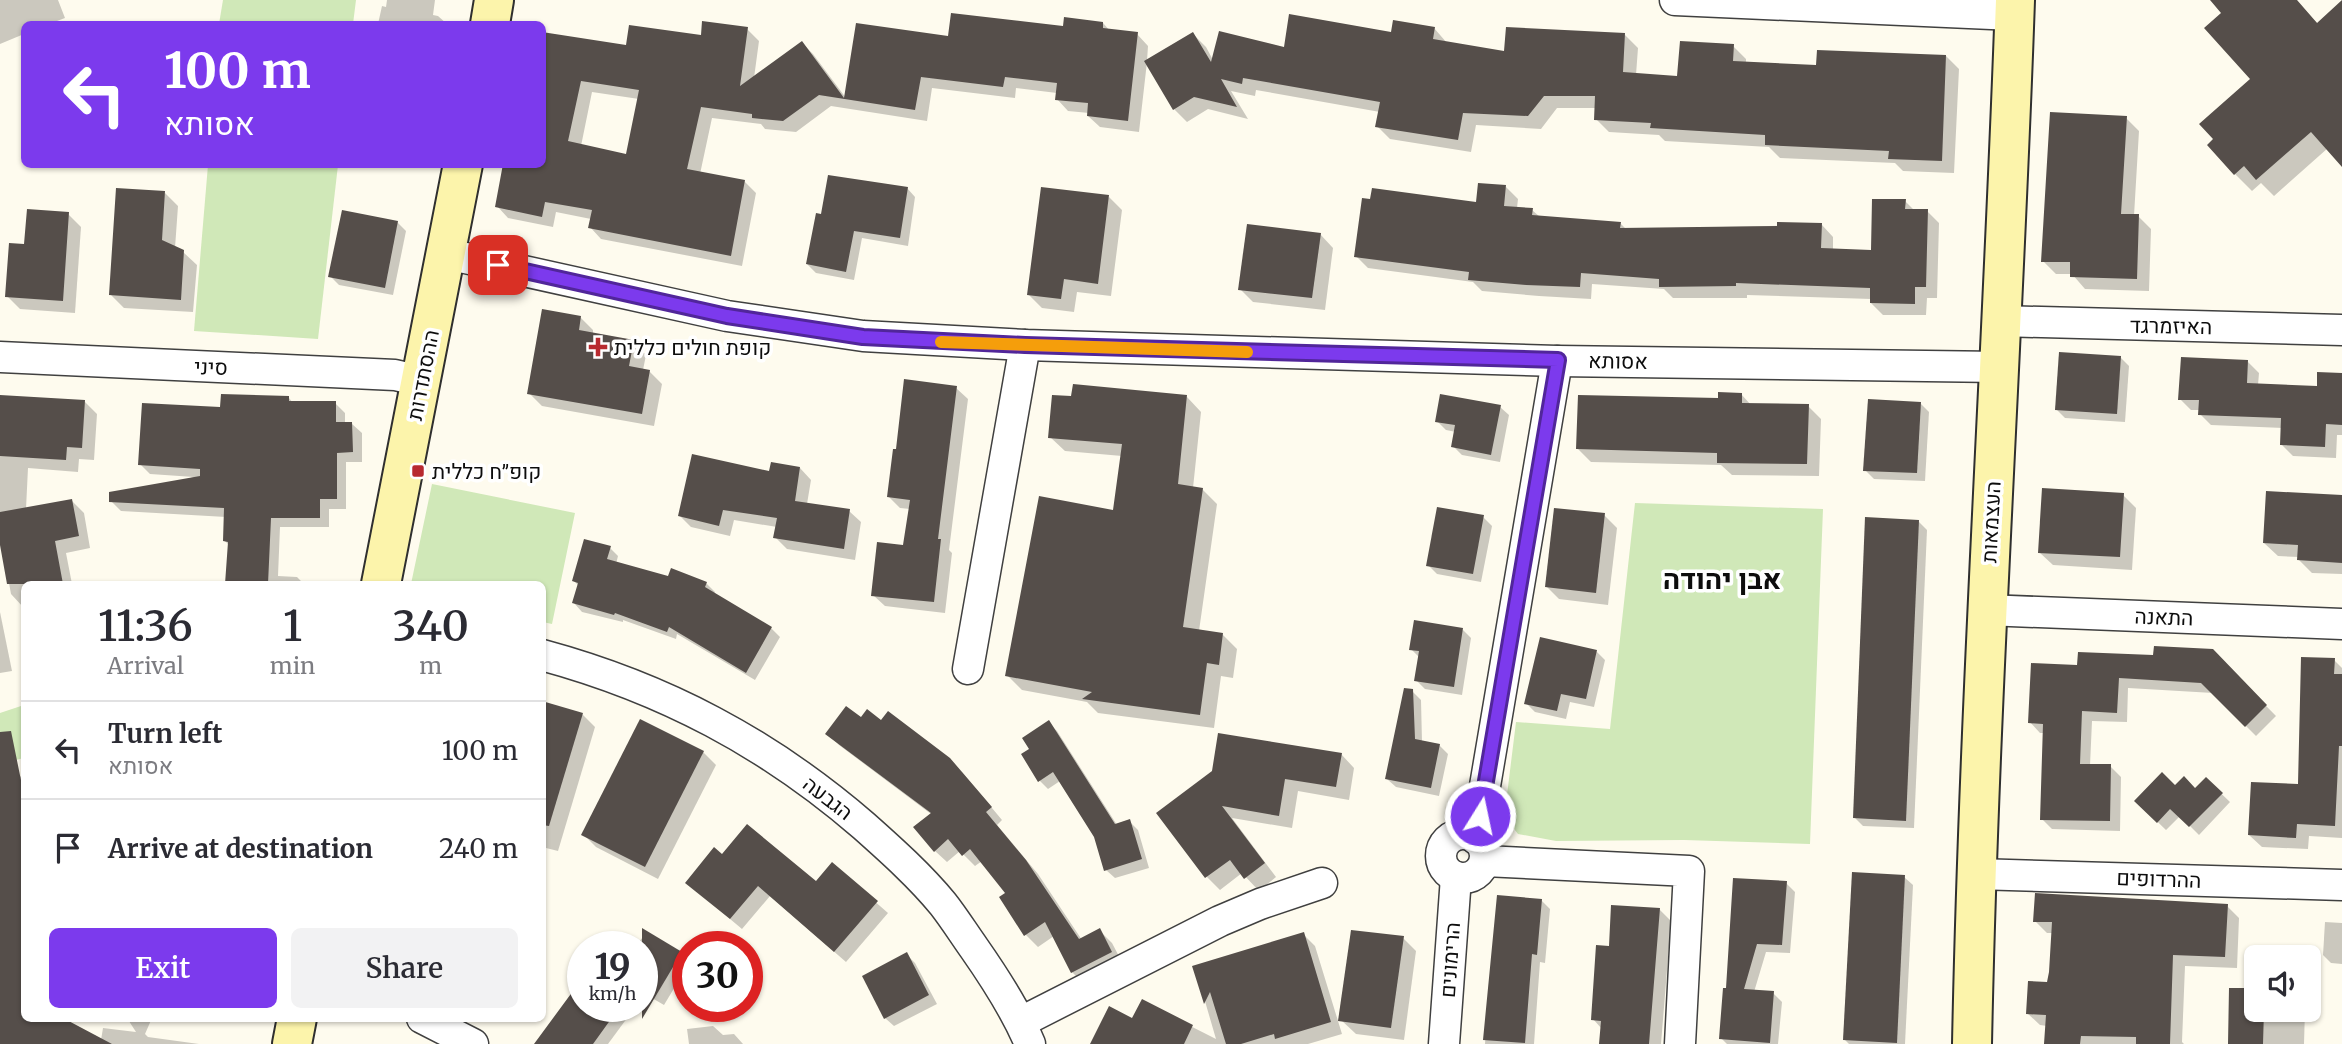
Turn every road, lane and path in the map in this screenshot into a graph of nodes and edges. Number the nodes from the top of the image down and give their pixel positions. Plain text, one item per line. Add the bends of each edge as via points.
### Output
1 (494, 0) edge
2 (1675, 0) edge
3 (2015, 7) edge
4 (490, 21) edge
5 (462, 168) edge
6 (447, 254) junction
7 (2000, 321) junction
8 (2342, 330) edge
9 (1025, 345) junction
10 (0, 358) edge
11 (1558, 360) junction
12 (2000, 367) junction
13 (421, 381) junction
14 (382, 581) edge
15 (1986, 610) junction
16 (2342, 624) edge
17 (546, 656) edge
18 (968, 669) dead end
19 (1480, 850) junction
20 (1976, 874) junction
21 (1322, 883) dead end
22 (2342, 885) edge
23 (296, 1022) edge
24 (430, 1022) edge
25 (1026, 1033) edge
26 (292, 1044) edge
27 (473, 1044) edge
28 (1444, 1044) edge
29 (1680, 1044) edge
30 (1972, 1044) edge

1 - 4 street
2 - 3 street
3 - 7 street, העצמאות
5 - 6 street, ההסתדרות
6 - 9 street, אסותא via 752,320 863,337
6 - 13 street, ההסתדרות
7 - 8 street, האיזמרגד
7 - 12 street, העצמאות
9 - 11 street, אסותא
9 - 18 street
10 - 13 street, סיני via 395,375
11 - 12 street, אסותא
11 - 19 street
12 - 15 street, העצמאות
13 - 14 street, ההסתדרות
15 - 16 street, התאנה
15 - 20 street, העצמאות
17 - 25 street, הגבעה via 639,686 711,718 780,760 839,804 943,904
19 - 28 street, הרימונים via 1462,835 1445,845 1442,860 1456,877
19 - 29 street via 1689,870
20 - 22 street, ההרדופים
20 - 30 street, העצמאות
21 - 25 street via 1220,921
23 - 26 street
24 - 27 street

